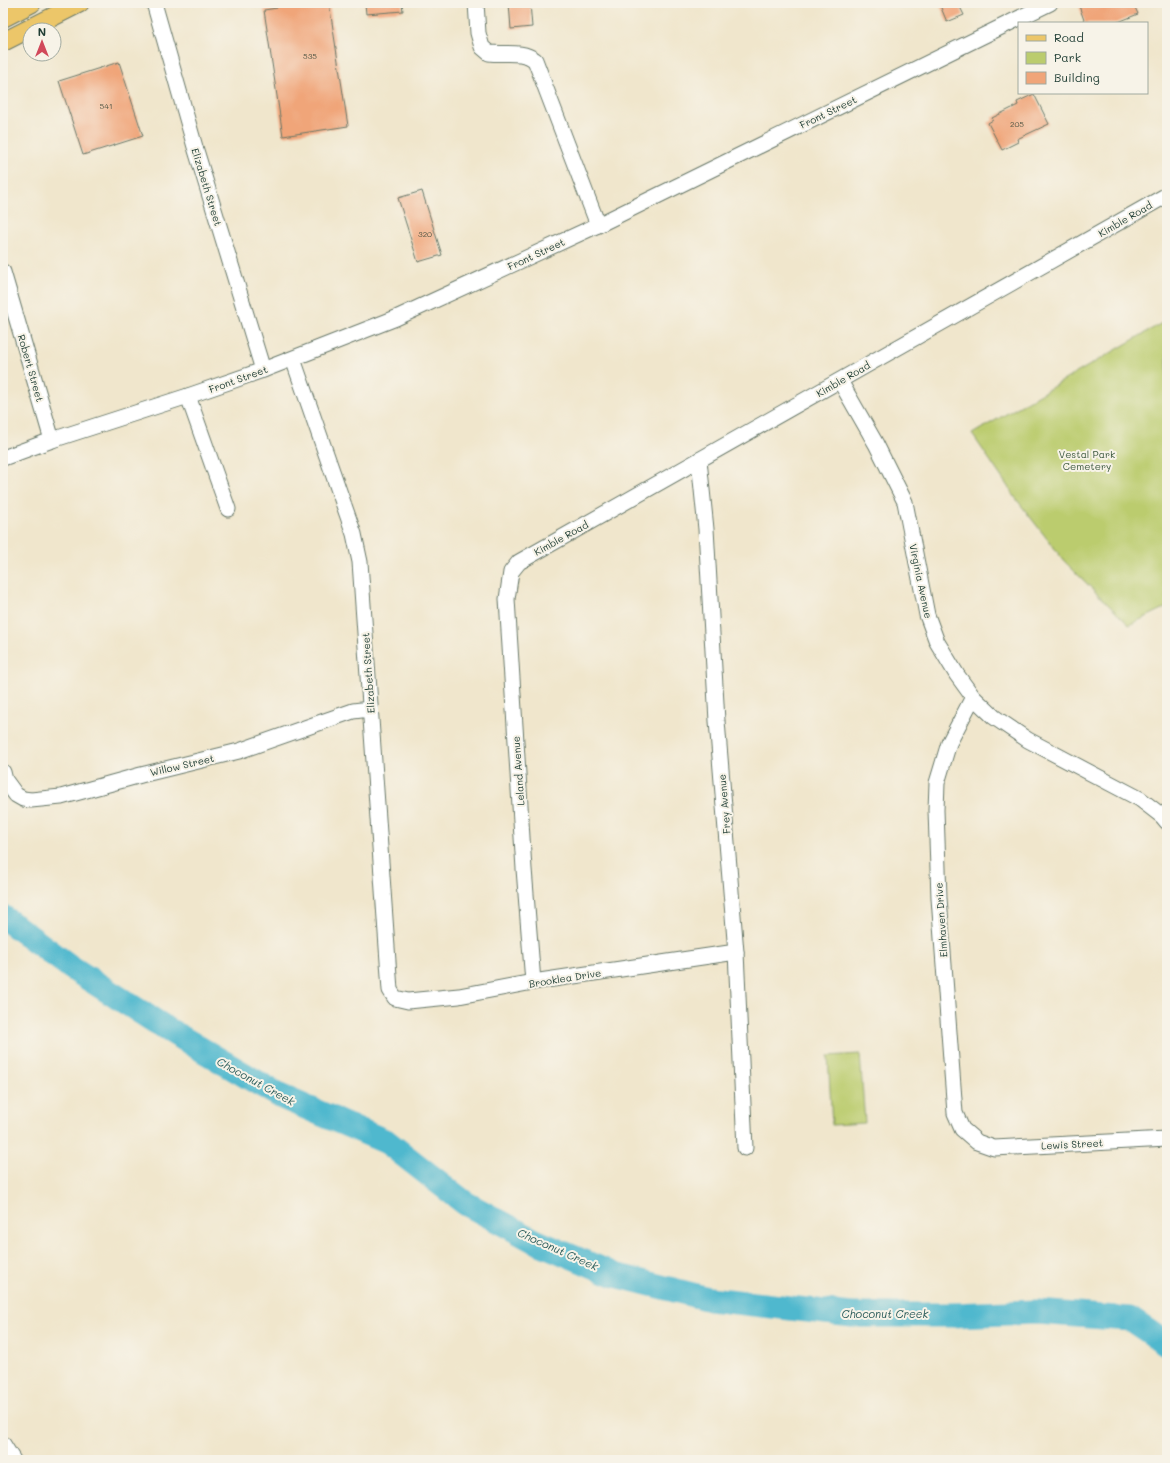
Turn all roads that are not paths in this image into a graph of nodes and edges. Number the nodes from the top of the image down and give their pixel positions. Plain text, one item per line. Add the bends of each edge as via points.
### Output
1 (32, 3) edge
2 (80, 3) edge
3 (154, 3) edge
4 (476, 3) edge
5 (1050, 3) edge
6 (3, 18) edge
7 (3, 42) edge
8 (1167, 195) edge
9 (598, 225) junction
10 (3, 272) edge
11 (293, 358) junction
12 (263, 370) junction
13 (840, 381) junction
14 (188, 396) junction
15 (52, 440) junction
16 (3, 458) edge
17 (699, 460) junction
18 (228, 509) dead end
19 (519, 562) joint
20 (973, 697) junction
21 (370, 709) junction
22 (3, 772) edge
23 (1167, 822) edge
24 (736, 952) junction
25 (533, 982) junction
26 (395, 998) joint
27 (1167, 1139) edge
28 (977, 1142) joint
29 (746, 1148) dead end
30 (3, 1444) edge
31 (13, 1460) edge

1 - 6 main road
2 - 7 main road
3 - 12 street, Elizabeth Street via 197,155
4 - 9 street via 478,33 482,47 489,53 519,53 535,60
5 - 9 street, Front Street
8 - 13 street, Kimble Road
9 - 11 street, Front Street via 396,318
10 - 15 street, Robert Street
11 - 12 street, Front Street
11 - 21 street, Elizabeth Street via 354,534 360,562
12 - 14 street, Front Street
13 - 17 street, Kimble Road
13 - 20 street, Virginia Avenue via 906,502 927,615 937,642
14 - 15 street, Front Street
14 - 18 street
15 - 16 street, Front Street
17 - 19 street, Kimble Road
17 - 24 street, Frey Avenue
19 - 25 street, Leland Avenue via 511,572 507,599
20 - 23 street, Virginia Avenue via 994,717 1028,740 1140,799
20 - 28 street, Elmhaven Drive via 949,743 937,783 936,810 939,898 955,1112 962,1129
21 - 22 street, Willow Street via 353,711 239,751 61,797 23,799 16,795 5,780
21 - 26 street, Elizabeth Street via 390,990
24 - 25 street, Brooklea Drive
24 - 29 street, Frey Avenue
25 - 26 street, Brooklea Drive via 459,996 408,1001
27 - 28 street, Lewis Street via 994,1148
30 - 31 street

